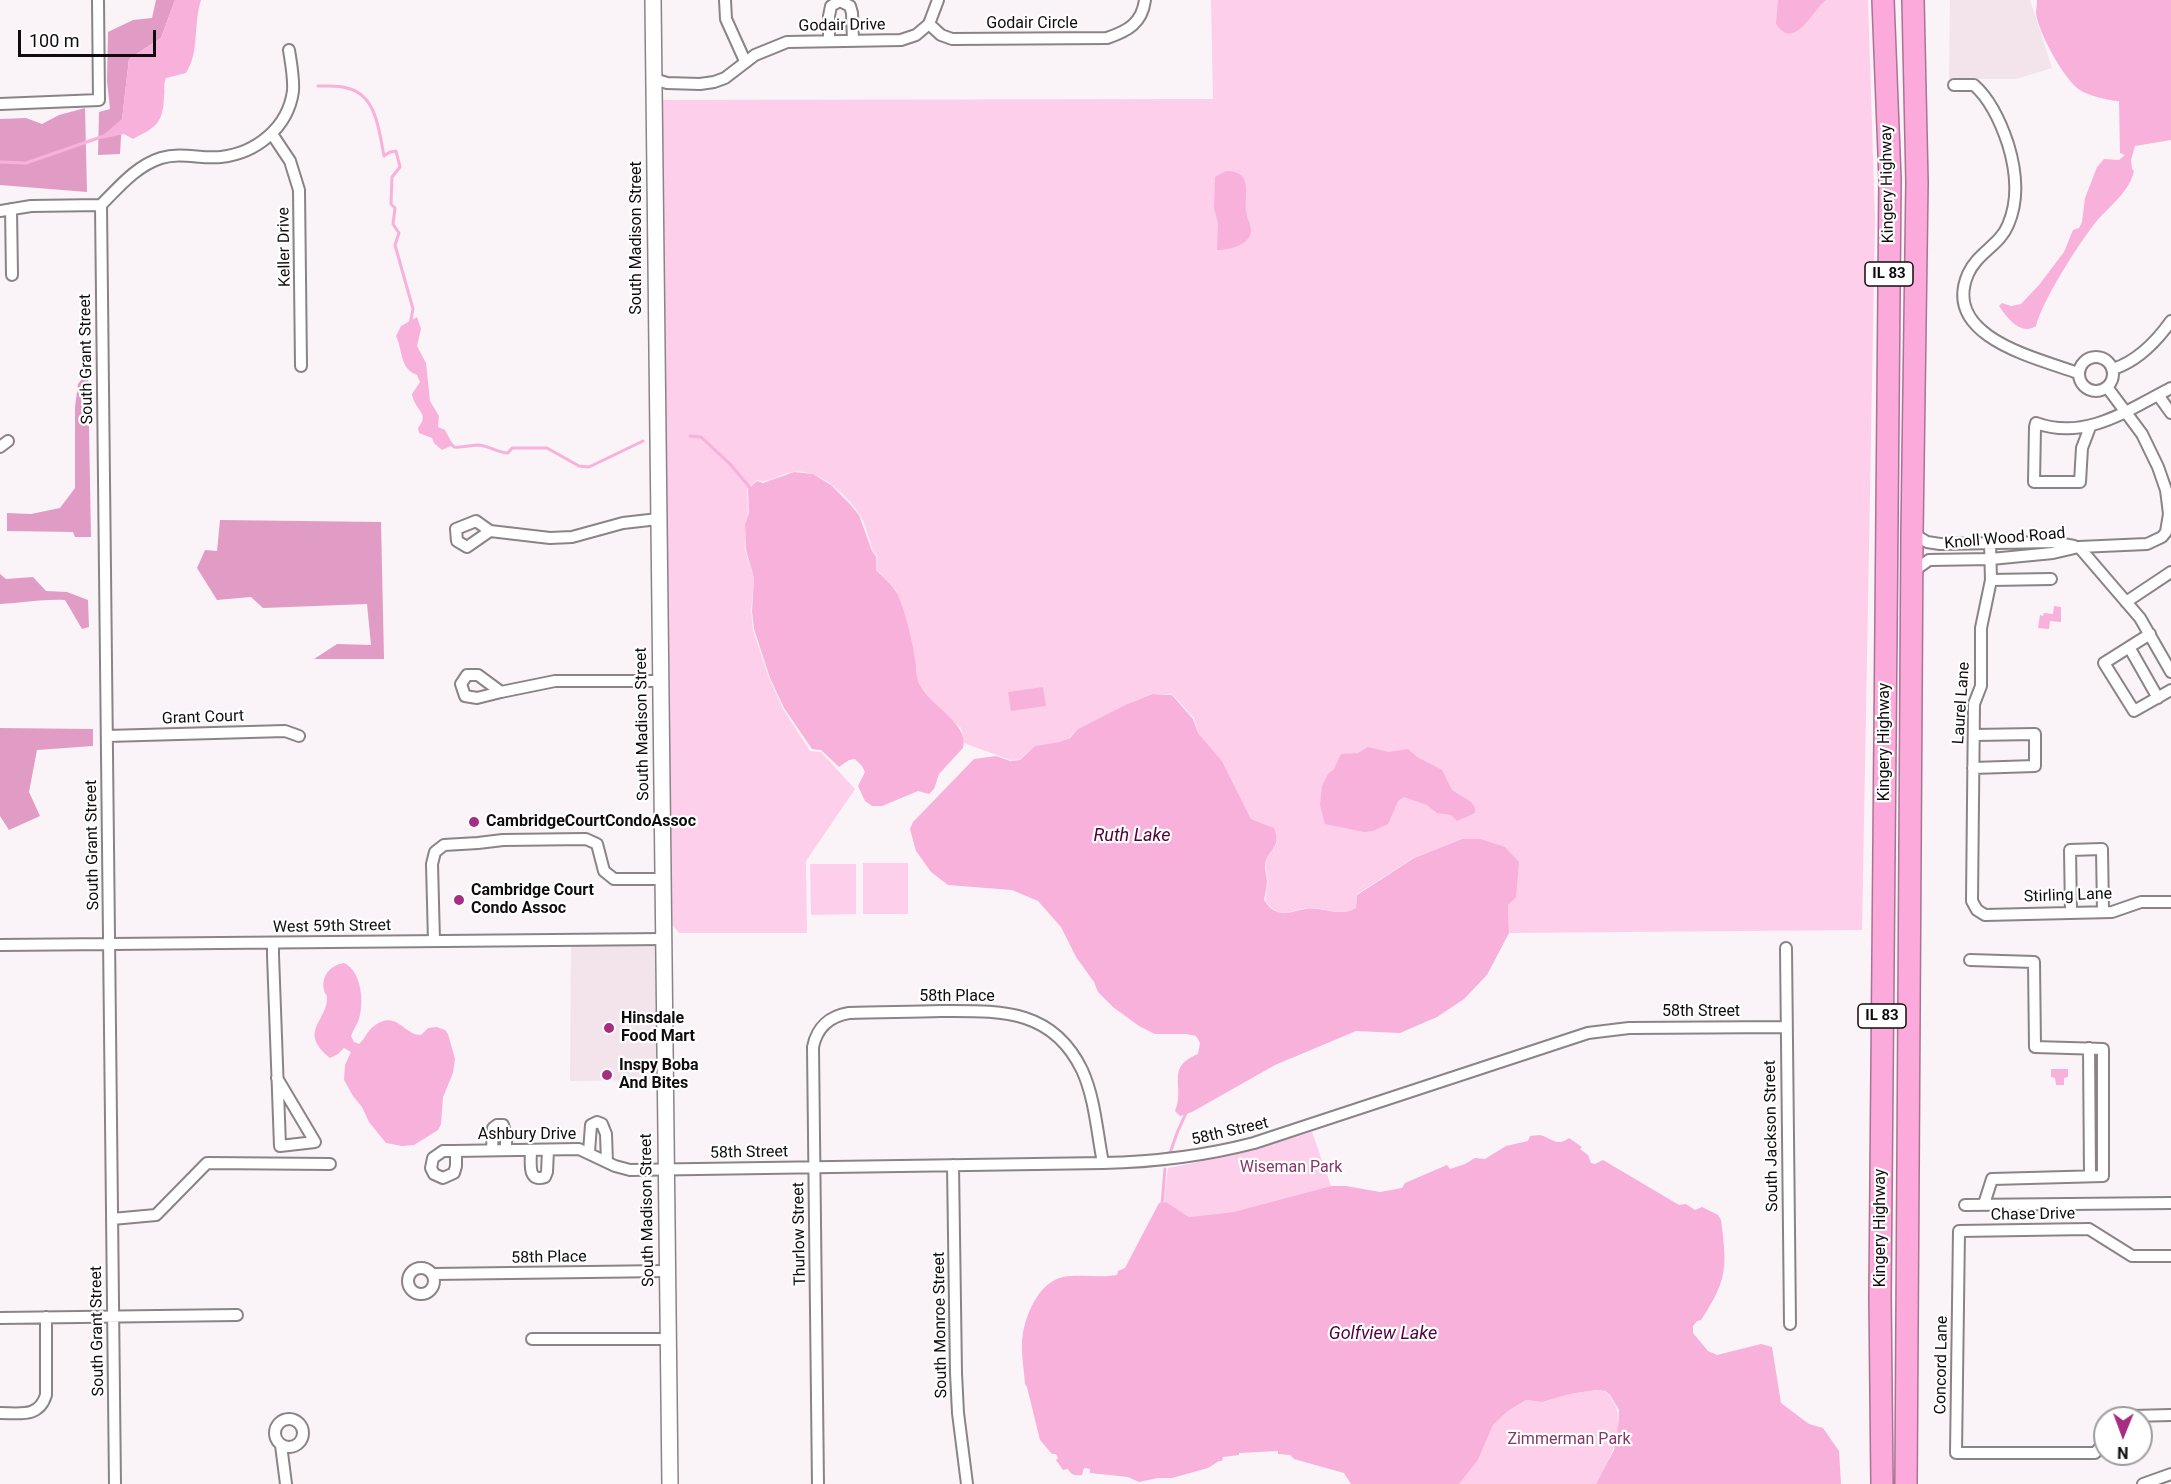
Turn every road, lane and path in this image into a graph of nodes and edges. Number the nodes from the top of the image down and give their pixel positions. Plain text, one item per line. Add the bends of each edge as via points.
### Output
1 (98, 0) edge
2 (653, 0) edge
3 (725, 0) edge
4 (938, 0) edge
5 (1145, 0) edge
6 (1883, 0) edge
7 (1913, 0) edge
8 (929, 24) junction
9 (829, 41) junction
10 (853, 41) junction
11 (289, 50) dead end
12 (745, 61) junction
13 (654, 80) junction
14 (1954, 85) dead end
15 (0, 104) edge
16 (272, 134) junction
17 (100, 205) junction
18 (6, 210) edge
19 (12, 275) dead end
20 (2171, 321) edge
21 (301, 366) dead end
22 (2113, 369) junction
23 (2078, 373) junction
24 (2107, 387) junction
25 (2171, 388) edge
26 (2158, 395) junction
27 (2125, 412) junction
28 (2170, 414) edge
29 (2090, 427) junction
30 (2167, 477) edge
31 (658, 519) junction
32 (490, 531) dead end
33 (1912, 533) junction
34 (1990, 543) junction
35 (2079, 548) junction
36 (1991, 559) junction
37 (2171, 572) edge
38 (2051, 579) dead end
39 (1991, 580) junction
40 (1912, 584) junction
41 (2126, 602) junction
42 (2150, 634) junction
43 (2129, 647) junction
44 (2171, 672) edge
45 (661, 681) junction
46 (2171, 690) edge
47 (501, 692) dead end
48 (2158, 698) junction
49 (1974, 735) junction
50 (107, 736) junction
51 (299, 736) dead end
52 (1973, 768) junction
53 (664, 879) junction
54 (1972, 901) joint
55 (2171, 902) edge
56 (2071, 912) junction
57 (2103, 912) junction
58 (664, 939) junction
59 (434, 941) junction
60 (273, 943) junction
61 (0, 945) edge
62 (110, 945) junction
63 (1785, 948) dead end
64 (1970, 960) dead end
65 (896, 1012) joint
66 (1785, 1027) junction
67 (278, 1078) junction
68 (492, 1150) junction
69 (506, 1150) junction
70 (531, 1150) junction
71 (548, 1150) junction
72 (456, 1151) dead end
73 (589, 1152) junction
74 (607, 1162) junction
75 (330, 1164) dead end
76 (1103, 1164) junction
77 (953, 1165) junction
78 (814, 1167) junction
79 (665, 1168) junction
80 (1983, 1203) junction
81 (2171, 1203) edge
82 (1965, 1204) dead end
83 (112, 1219) junction
84 (1959, 1231) joint
85 (2171, 1256) edge
86 (666, 1271) junction
87 (433, 1274) dead end
88 (1906, 1294) junction
89 (113, 1315) junction
90 (237, 1315) dead end
91 (46, 1317) junction
92 (0, 1318) edge
93 (1790, 1324) dead end
94 (532, 1339) dead end
95 (668, 1339) junction
96 (0, 1413) edge
97 (2153, 1415) edge
98 (2171, 1415) edge
99 (281, 1445) dead end
100 (2093, 1453) edge
101 (2171, 1474) edge
102 (115, 1484) edge
103 (286, 1484) edge
104 (670, 1484) edge
105 (818, 1484) edge
106 (967, 1484) edge
107 (1882, 1484) edge
108 (1906, 1484) edge
109 (1918, 1484) edge
110 (2143, 1484) edge

1 - 15 street via 99,100
2 - 13 street, South Madison Street
3 - 12 street via 726,19
4 - 8 street
5 - 8 street, Godair Circle via 1138,22 1107,38 952,39
6 - 107 highway, Kingery Highway / IL 83 via 1890,179 1880,1283
7 - 33 highway, Kingery Highway / IL 83 via 1917,182
8 - 10 street, Godair Drive via 916,35 901,40
9 - 10 street, Godair Drive
9 - 10 street via 829,11 840,1 850,6
9 - 12 street, Godair Drive via 787,42
11 - 16 street via 292,95
12 - 13 street, Godair Drive via 714,82
13 - 31 street, South Madison Street
14 - 23 street via 1974,85 1995,113 2013,161 2015,184 2008,226 1998,242 1977,259 1967,276 1965,307 1973,323 1986,335 2011,349
16 - 17 street via 260,144 230,155 179,155 151,162 137,169
16 - 21 street, Keller Drive via 290,161 299,190
17 - 18 street
17 - 50 street, South Grant Street
18 - 19 street
20 - 22 street via 2127,365
22 - 23 street via 2097,357 2084,361
22 - 24 street
23 - 24 street via 2088,389
24 - 27 street, Knoll Wood Road
25 - 26 street
26 - 27 street
26 - 28 street
27 - 29 street
27 - 30 street, Knoll Wood Road
29 - 29 street via 2065,430 2036,423 2034,482 2080,482 2082,448
30 - 35 street, Knoll Wood Road via 2169,514 2162,537 2148,544
31 - 32 street via 560,538
31 - 45 street, South Madison Street
33 - 34 street, Knoll Wood Road via 1940,544
33 - 40 highway, Kingery Highway / IL 83
34 - 35 street, Knoll Wood Road via 2052,542
34 - 36 street, Laurel Lane
35 - 36 street, Knoll Wood Road
35 - 41 street
36 - 39 street, Laurel Lane
36 - 40 street, Knoll Wood Road via 1929,560 1917,568
37 - 41 street
38 - 39 street
39 - 49 street, Laurel Lane via 1981,628 1981,686 1974,704
40 - 88 highway, Kingery Highway / IL 83
41 - 42 street
42 - 43 street
42 - 44 street
43 - 48 street
43 - 48 street via 2104,663 2134,711
45 - 47 street via 555,681
45 - 53 street, South Madison Street
46 - 48 street
49 - 52 street, Laurel Lane
49 - 52 street via 2035,734 2035,766
50 - 51 street, Grant Court via 285,730
50 - 62 street, South Grant Street
52 - 54 street, Laurel Lane
53 - 58 street, South Madison Street
53 - 59 street via 614,879 604,871 597,844 586,839 444,845 435,852 432,864
54 - 56 street, Stirling Lane via 1984,915
55 - 57 street, Stirling Lane via 2140,902
56 - 57 street, Stirling Lane
56 - 57 street via 2070,850 2102,849
58 - 59 street, West 59th Street
58 - 79 street, South Madison Street
59 - 60 street, West 59th Street
60 - 62 street, West 59th Street
60 - 67 street
61 - 62 street, West 59th Street
62 - 83 street, South Grant Street
63 - 66 street, South Jackson Street
64 - 80 street via 2034,962 2035,1047 2089,1048 2090,1176 1992,1179
65 - 76 street, 58th Place via 988,1011 1017,1015 1039,1024 1062,1041 1077,1062 1087,1085
65 - 78 street, Thurlow Street via 841,1014 824,1024 816,1037
66 - 76 street, 58th Street via 1629,1028 1588,1033 1254,1143 1168,1160
66 - 93 street, South Jackson Street
67 - 67 street via 280,1146 315,1142 281,1084
68 - 69 street, Ashbury Drive
68 - 69 street via 493,1128 503,1125
68 - 72 street, Ashbury Drive
69 - 70 street, Ashbury Drive
70 - 71 street, Ashbury Drive
70 - 71 street via 531,1174 539,1179 545,1178 547,1172
71 - 73 street, Ashbury Drive
73 - 74 street, Ashbury Drive
73 - 74 street via 591,1125 597,1122 606,1134
74 - 79 street, Ashbury Drive via 630,1170
75 - 83 street via 207,1163 156,1215
76 - 77 street, 58th Street
77 - 78 street, 58th Street
77 - 106 street, South Monroe Street via 956,1373
78 - 79 street, 58th Street
78 - 105 street, Thurlow Street
79 - 86 street, South Madison Street
80 - 81 street
80 - 82 street
83 - 89 street, South Grant Street
84 - 85 street, Chase Drive via 2089,1228 2132,1256
84 - 100 street, Concord Lane via 1956,1454
86 - 87 street, 58th Place
86 - 95 street, South Madison Street
88 - 108 highway, Kingery Highway / IL 83
88 - 109 highway
89 - 90 street
89 - 91 street
89 - 102 street, South Grant Street
91 - 92 street
91 - 96 street via 43,1404 25,1413
94 - 95 street
95 - 104 street, South Madison Street
97 - 98 street
99 - 103 street
101 - 110 street

